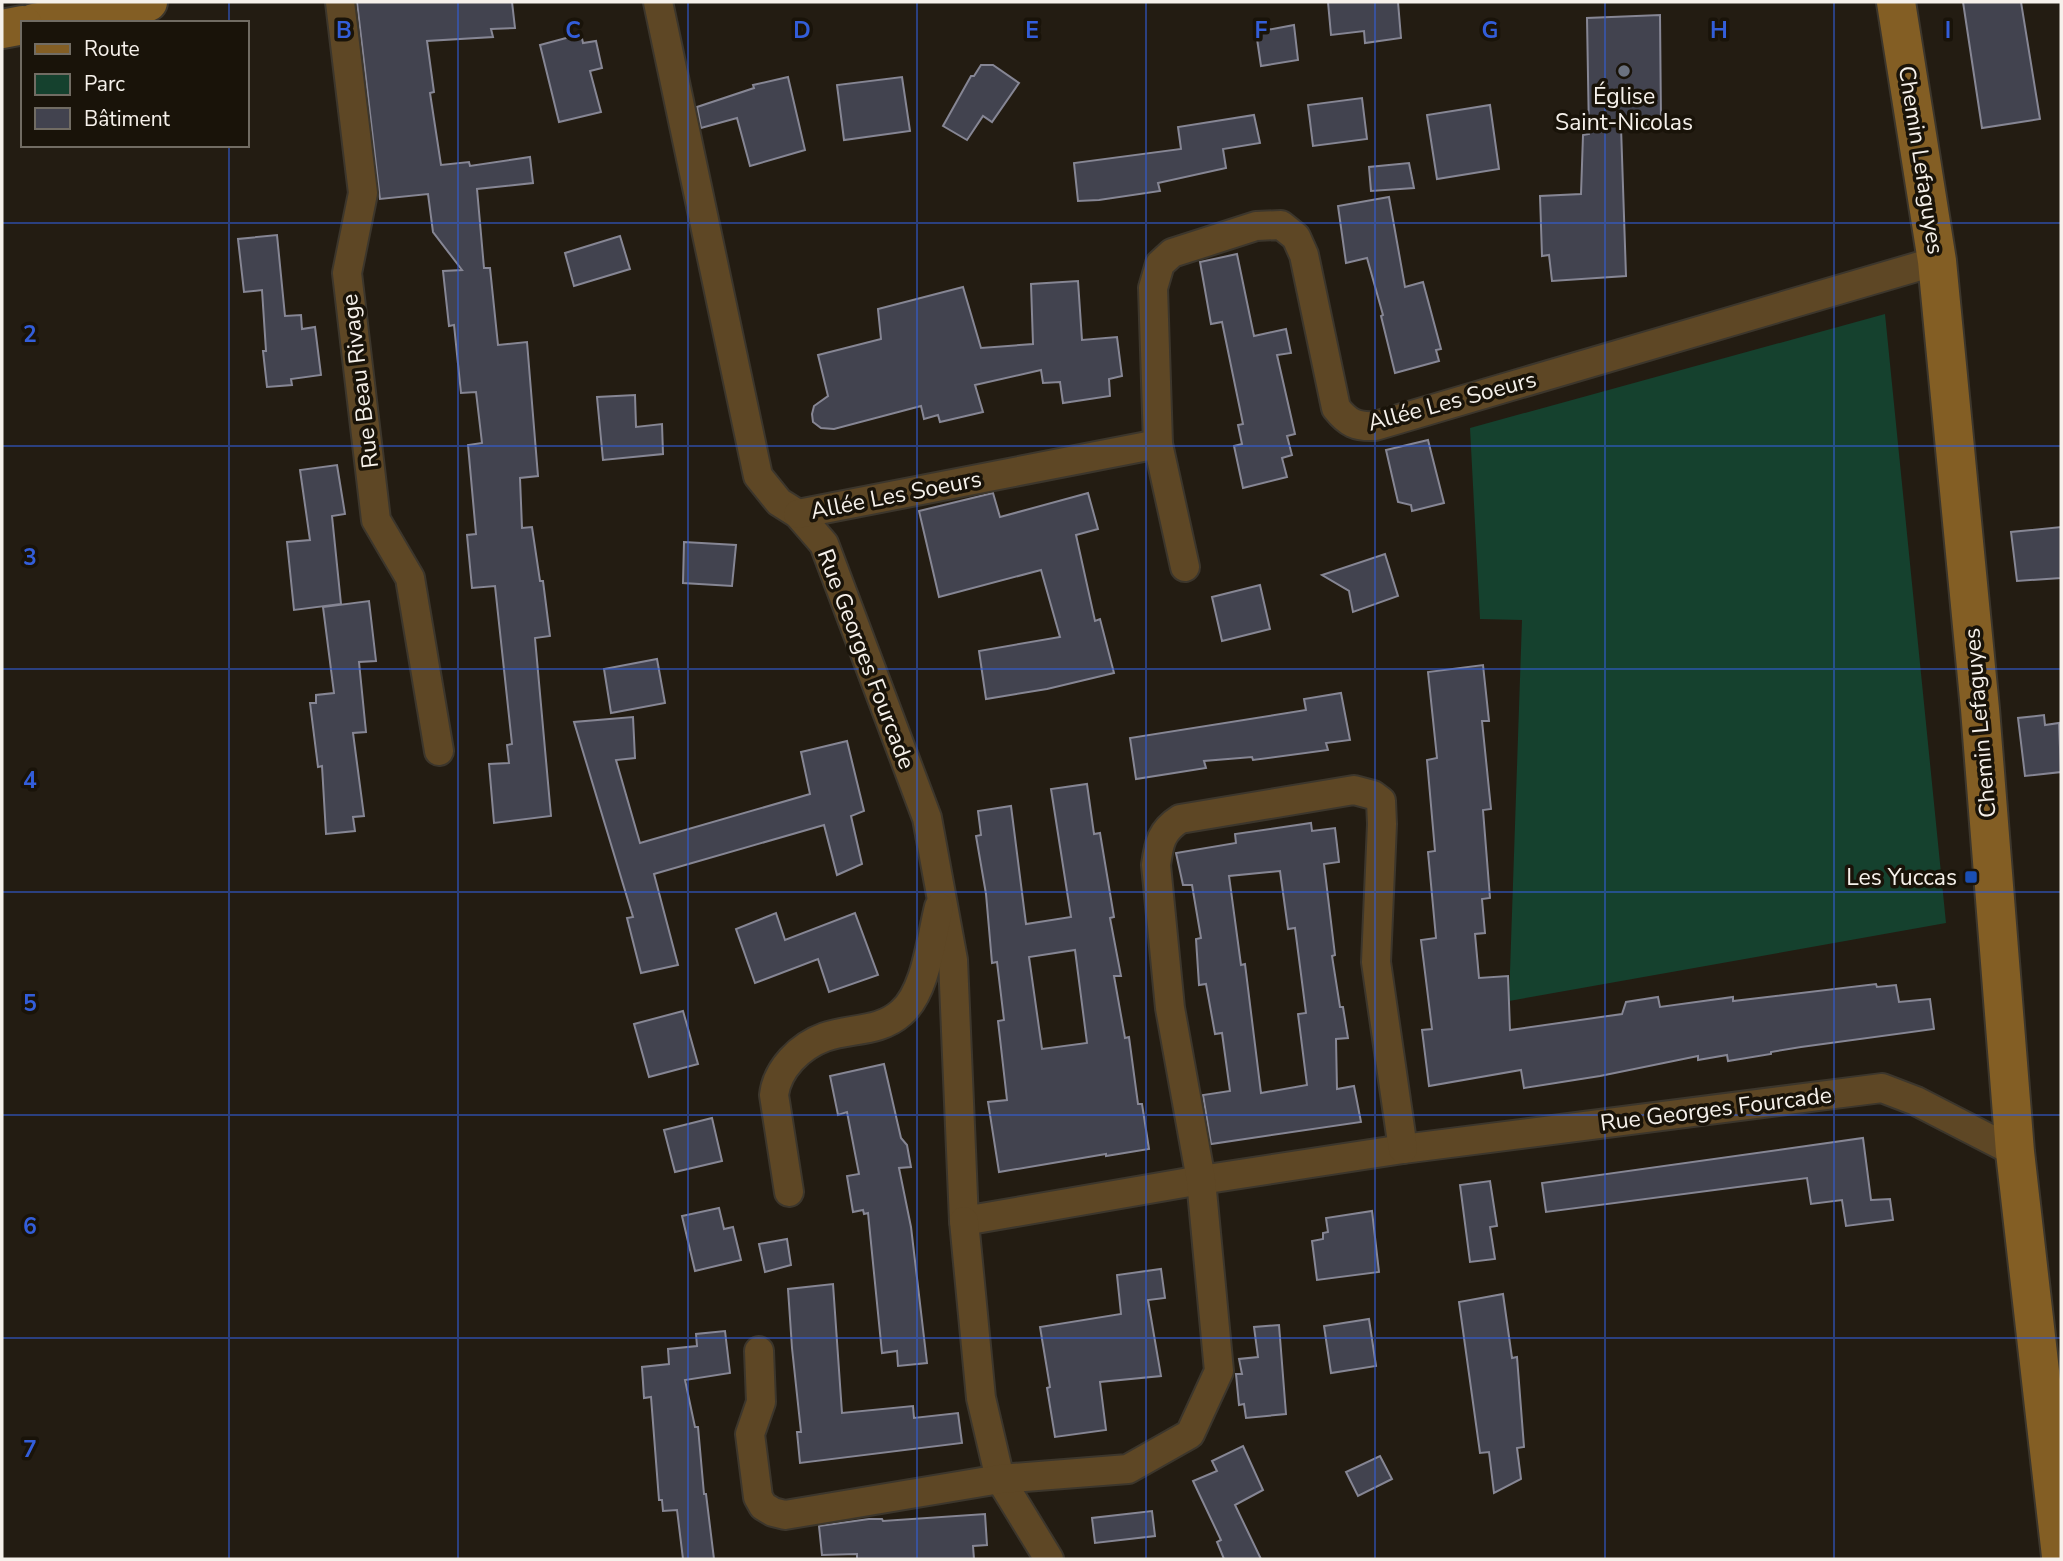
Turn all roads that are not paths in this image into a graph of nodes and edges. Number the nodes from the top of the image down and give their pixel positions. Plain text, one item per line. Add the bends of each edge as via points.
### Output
1 (148, 2) edge
2 (340, 2) edge
3 (658, 2) edge
4 (1896, 2) edge
5 (45, 21) edge
6 (21, 25) edge
7 (2, 29) edge
8 (1937, 261) junction
9 (1158, 444) junction
10 (798, 514) junction
11 (1185, 568) dead end
12 (439, 751) dead end
13 (941, 898) junction
14 (1403, 1149) junction
15 (2015, 1152) junction
16 (1201, 1180) junction
17 (789, 1192) dead end
18 (964, 1221) junction
19 (759, 1351) dead end
20 (2055, 1447) edge
21 (1000, 1479) junction
22 (2061, 1556) edge
23 (1049, 1559) edge

1 - 5 main road
2 - 12 street, Rue Beau Rivage via 363,193 347,273 376,520 410,578
3 - 10 street, Rue Georges Fourcade via 758,475 779,502
4 - 8 main road, Chemin Lefaguyes
6 - 7 main road
8 - 9 street, Allée Les Soeurs via 1359,427 1336,408 1304,255 1296,237 1281,225 1256,226 1172,253 1160,264 1153,288
8 - 15 main road, Chemin Lefaguyes via 1980,709
9 - 10 street, Allée Les Soeurs
9 - 11 street, Allée Les Soeurs
10 - 13 street, Rue Georges Fourcade via 824,544 869,661 927,818
13 - 17 street via 919,990 902,1012 883,1025 823,1037 793,1058 775,1082
13 - 18 street, Rue Georges Fourcade via 953,960
14 - 15 street, Rue Georges Fourcade via 1882,1088
14 - 16 street, Rue Georges Fourcade
14 - 16 street via 1376,962 1381,802 1354,790 1180,819 1168,826 1159,843 1156,865 1170,1008
15 - 20 main road, Chemin Lefaguyes
16 - 18 street, Rue Georges Fourcade
16 - 21 street via 1219,1371 1190,1434 1128,1469
18 - 21 street, Rue Georges Fourcade via 981,1398
19 - 21 street via 761,1402 750,1434 758,1497 772,1512 785,1515
20 - 22 main road, Chemin Lefaguyes
21 - 23 street, Rue Georges Fourcade

